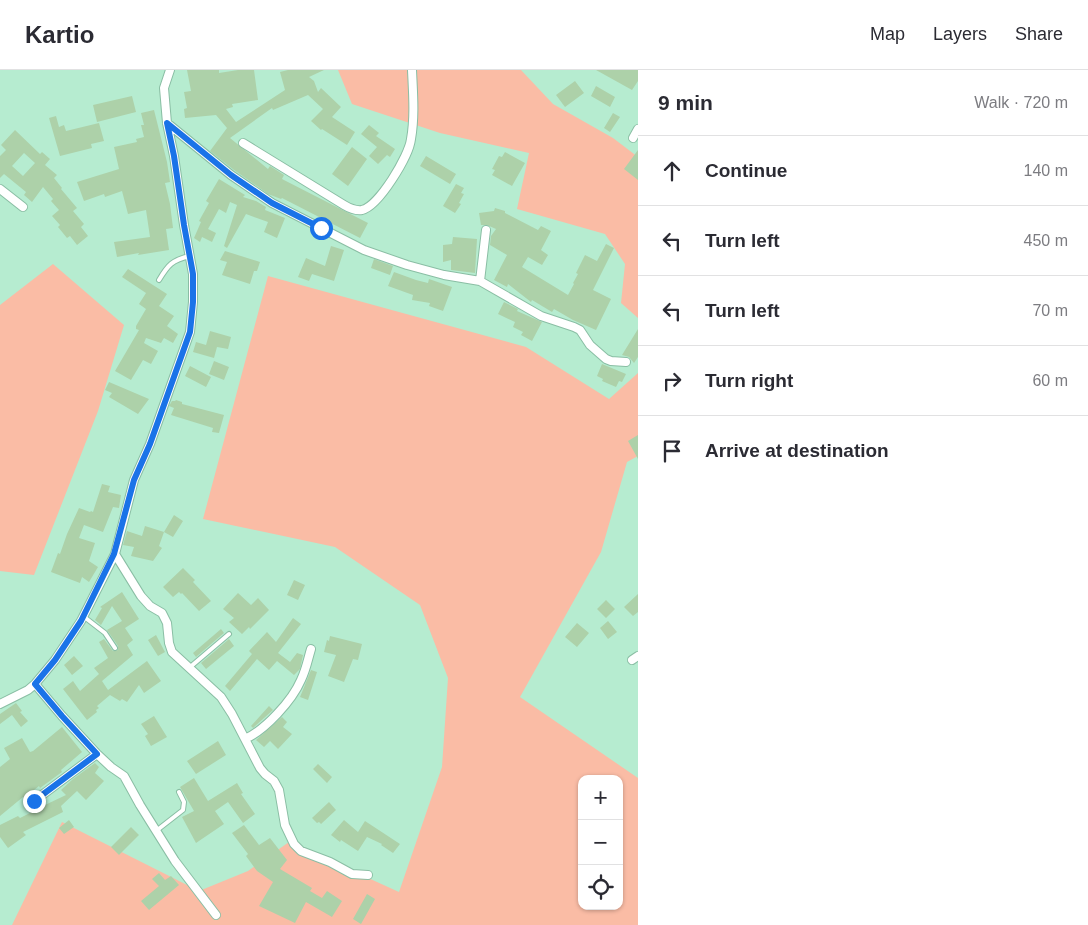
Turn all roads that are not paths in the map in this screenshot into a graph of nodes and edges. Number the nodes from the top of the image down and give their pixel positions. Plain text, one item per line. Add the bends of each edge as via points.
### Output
1 (170, 70) edge
2 (412, 70) edge
3 (167, 123) junction
4 (638, 128) edge
5 (633, 138) dead end
6 (243, 143) dead end
7 (0, 189) edge
8 (23, 207) dead end
9 (486, 230) dead end
10 (190, 256) junction
11 (159, 280) dead end
12 (480, 281) junction
13 (626, 362) dead end
14 (114, 554) junction
15 (83, 616) junction
16 (229, 634) dead end
17 (115, 648) dead end
18 (311, 649) dead end
19 (189, 668) junction
20 (35, 684) junction
21 (0, 704) edge
22 (245, 739) junction
23 (97, 754) junction
24 (179, 792) dead end
25 (34, 801) dead end
26 (156, 831) junction
27 (368, 875) dead end
28 (216, 915) dead end

1 - 3 street via 164,88
2 - 6 street via 411,142 390,184 363,210 344,205
3 - 10 street
3 - 12 street via 231,175 272,203 364,250 444,275
4 - 5 street
7 - 8 street
9 - 12 street
10 - 11 lane via 172,262
10 - 14 street via 193,274 190,332 134,480
12 - 13 street via 541,316 580,330 590,345 611,361
14 - 15 street
14 - 19 street via 141,596 162,613 172,652
15 - 17 lane via 105,633
15 - 20 street
16 - 19 lane
18 - 22 street via 302,679 286,702 256,734
19 - 22 street via 221,697
20 - 21 street
20 - 23 street
22 - 27 street via 260,768 274,780 279,790 285,825 294,844 301,851 352,874
23 - 25 street
23 - 26 street via 124,776
24 - 26 lane via 184,802 183,810
26 - 28 street

